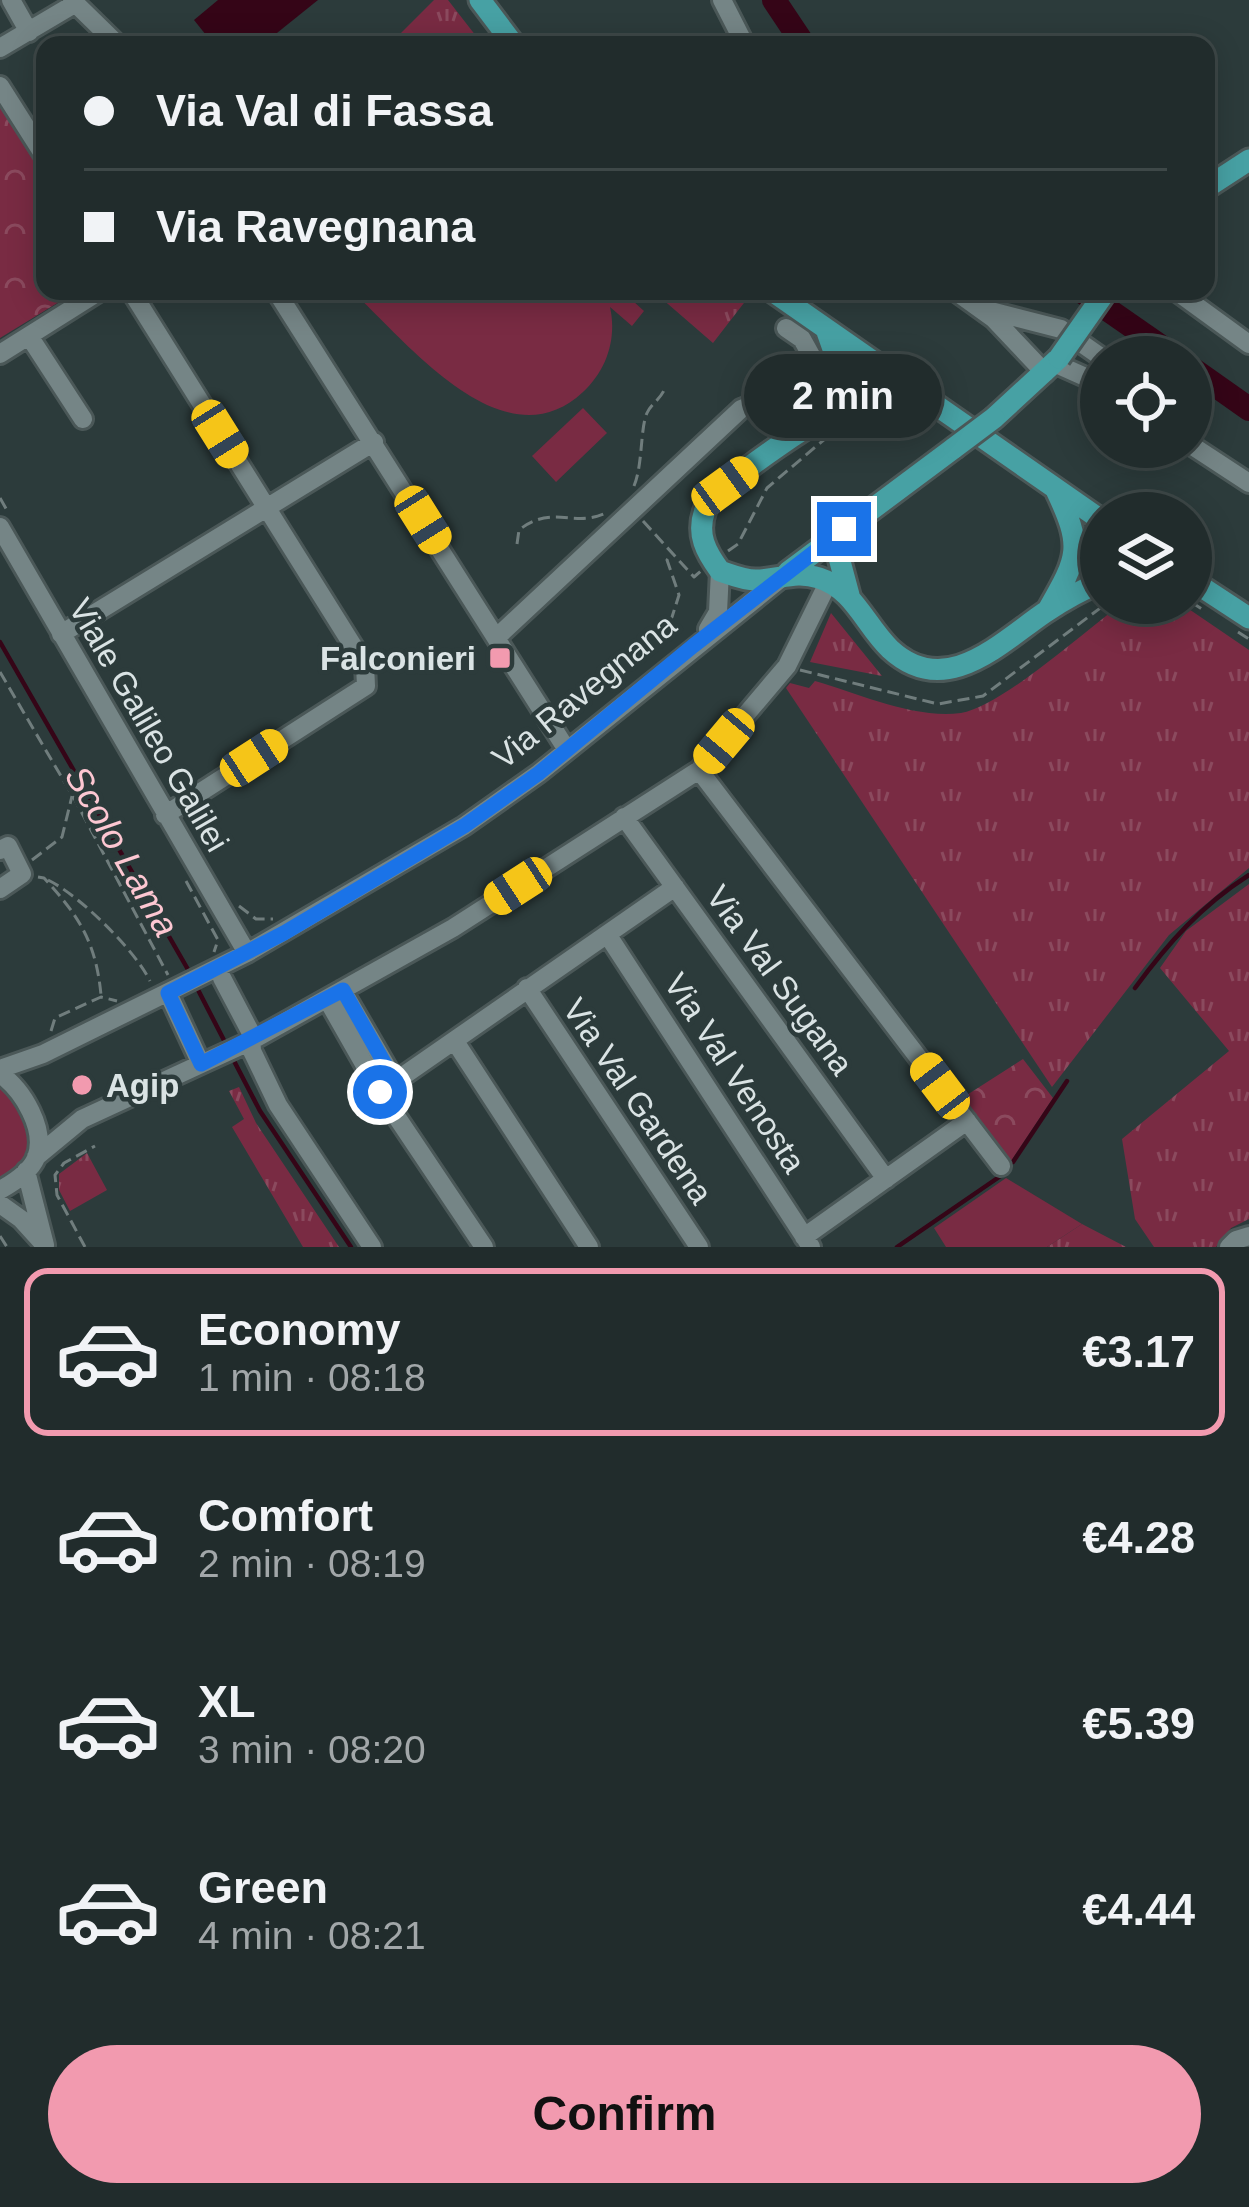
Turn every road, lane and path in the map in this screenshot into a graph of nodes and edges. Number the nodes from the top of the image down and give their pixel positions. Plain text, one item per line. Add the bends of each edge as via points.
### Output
1 (11, 0) edge
2 (480, 0) edge
3 (722, 0) edge
4 (74, 2) edge
5 (29, 32) junction
6 (109, 36) edge
7 (507, 36) edge
8 (740, 36) edge
9 (0, 49) edge
10 (0, 86) edge
11 (36, 143) edge
12 (1249, 160) edge
13 (1215, 182) edge
14 (86, 300) edge
15 (137, 300) edge
16 (282, 300) edge
17 (785, 300) edge
18 (968, 300) edge
19 (1100, 300) edge
20 (1188, 300) edge
21 (979, 308) junction
22 (786, 328) dead end
23 (825, 329) junction
24 (29, 336) junction
25 (1080, 342) edge
26 (1249, 344) edge
27 (0, 354) edge
28 (877, 364) junction
29 (1053, 365) junction
30 (1080, 375) edge
31 (912, 387) junction
32 (665, 388) dead end
33 (864, 395) junction
34 (827, 414) junction
35 (83, 419) dead end
36 (374, 442) junction
37 (1212, 459) edge
38 (1249, 483) edge
39 (1055, 488) junction
40 (627, 495) dead end
41 (618, 504) dead end
42 (1080, 505) edge
43 (266, 506) junction
44 (641, 519) dead end
45 (0, 527) edge
46 (844, 529) junction
47 (517, 544) dead end
48 (1080, 549) joint
49 (672, 554) junction
50 (716, 565) junction
51 (788, 572) junction
52 (825, 589) dead end
53 (1080, 593) edge
54 (1212, 594) edge
55 (848, 595) junction
56 (1048, 610) junction
57 (1249, 618) edge
58 (61, 634) junction
59 (496, 638) junction
60 (693, 646) junction
61 (0, 672) edge
62 (560, 725) dead end
63 (567, 750) junction
64 (699, 770) junction
65 (72, 794) junction
66 (165, 815) junction
67 (624, 817) junction
68 (0, 850) edge
69 (22, 874) junction
70 (44, 878) junction
71 (676, 887) junction
72 (0, 889) edge
73 (233, 899) dead end
74 (276, 919) dead end
75 (607, 934) junction
76 (247, 953) junction
77 (220, 973) junction
78 (164, 987) junction
79 (527, 988) junction
80 (335, 994) junction
81 (101, 997) dead end
82 (251, 1041) junction
83 (456, 1043) junction
84 (201, 1064) junction
85 (0, 1072) edge
86 (388, 1087) junction
87 (967, 1121) junction
88 (95, 1146) dead end
89 (31, 1164) junction
90 (1000, 1166) dead end
91 (886, 1179) junction
92 (0, 1190) edge
93 (0, 1204) edge
94 (0, 1236) edge
95 (1249, 1236) edge
96 (807, 1242) edge
97 (45, 1246) edge
98 (7, 1247) edge
99 (86, 1247) edge
100 (372, 1247) edge
101 (484, 1247) edge
102 (590, 1247) edge
103 (699, 1247) edge
104 (1229, 1247) edge

1 - 5 street
2 - 7 main road
3 - 8 street
4 - 5 street
4 - 6 street
5 - 9 street
10 - 11 street
12 - 13 main road
14 - 24 street
15 - 43 street
16 - 36 street
17 - 23 main road
18 - 21 street
19 - 29 main road, Via Ravegnana, bridge
20 - 26 street
21 - 25 street via 1061,329
21 - 29 street
22 - 59 street via 812,357 793,388 741,410
23 - 28 main road
23 - 34 main road via 838,363
24 - 27 street
24 - 35 street
28 - 31 main road
28 - 33 main road
28 - 34 main road via 858,373
29 - 30 street
29 - 46 main road, Via Ravegnana, bridge
31 - 33 main road
31 - 39 main road
32 - 40 path via 647,413 640,469
33 - 34 main road
34 - 50 path via 829,436 767,488 738,544
34 - 50 main road via 712,498 701,529
36 - 43 street
36 - 59 street
37 - 38 street
39 - 42 main road
39 - 48 main road
41 - 47 path via 595,518 543,515 519,530
43 - 58 street
43 - 66 street via 365,665 366,686
44 - 49 path
45 - 58 street, Viale Galileo Galilei
46 - 51 main road, Via Ravegnana
46 - 55 main road via 838,554
48 - 56 main road
49 - 50 path via 694,577
49 - 62 path via 679,595 672,617
50 - 51 main road via 762,580
50 - 60 street via 718,612
51 - 55 main road
51 - 60 street, Via Ravegnana
52 - 64 street via 787,666
53 - 56 main road
54 - 57 main road
55 - 56 main road via 891,650 944,670 983,658
58 - 66 street, Viale Galileo Galilei
59 - 63 street
60 - 63 street, Via Ravegnana
61 - 65 path
63 - 76 street, Via Ravegnana via 464,826
64 - 67 street
64 - 87 street
65 - 69 path via 62,837
65 - 78 path
66 - 76 street, Viale Galileo Galilei
67 - 71 street, Via Val Sugana
67 - 80 street
68 - 69 street via 8,845
69 - 70 path
69 - 72 street
70 - 78 path via 92,910
70 - 81 path via 77,913
71 - 75 street
71 - 91 street, Via Val Sugana
73 - 74 path via 256,919
75 - 79 street
75 - 96 street, Via Val Venosta
76 - 77 street, Via Ravegnana
77 - 78 street, Via Ravegnana
77 - 82 street
78 - 84 street
78 - 85 street, Via Ravegnana
79 - 83 street
79 - 103 street, Via Val Gardena
80 - 82 street
80 - 86 street
82 - 84 street
82 - 100 street via 278,1105
83 - 86 street
83 - 102 street
84 - 89 street via 82,1119
85 - 89 street via 34,1121
86 - 101 street
87 - 90 street
87 - 91 street
88 - 99 path via 55,1175 57,1195
89 - 92 street
89 - 97 street
91 - 96 street
93 - 97 street
94 - 98 path
95 - 104 street

